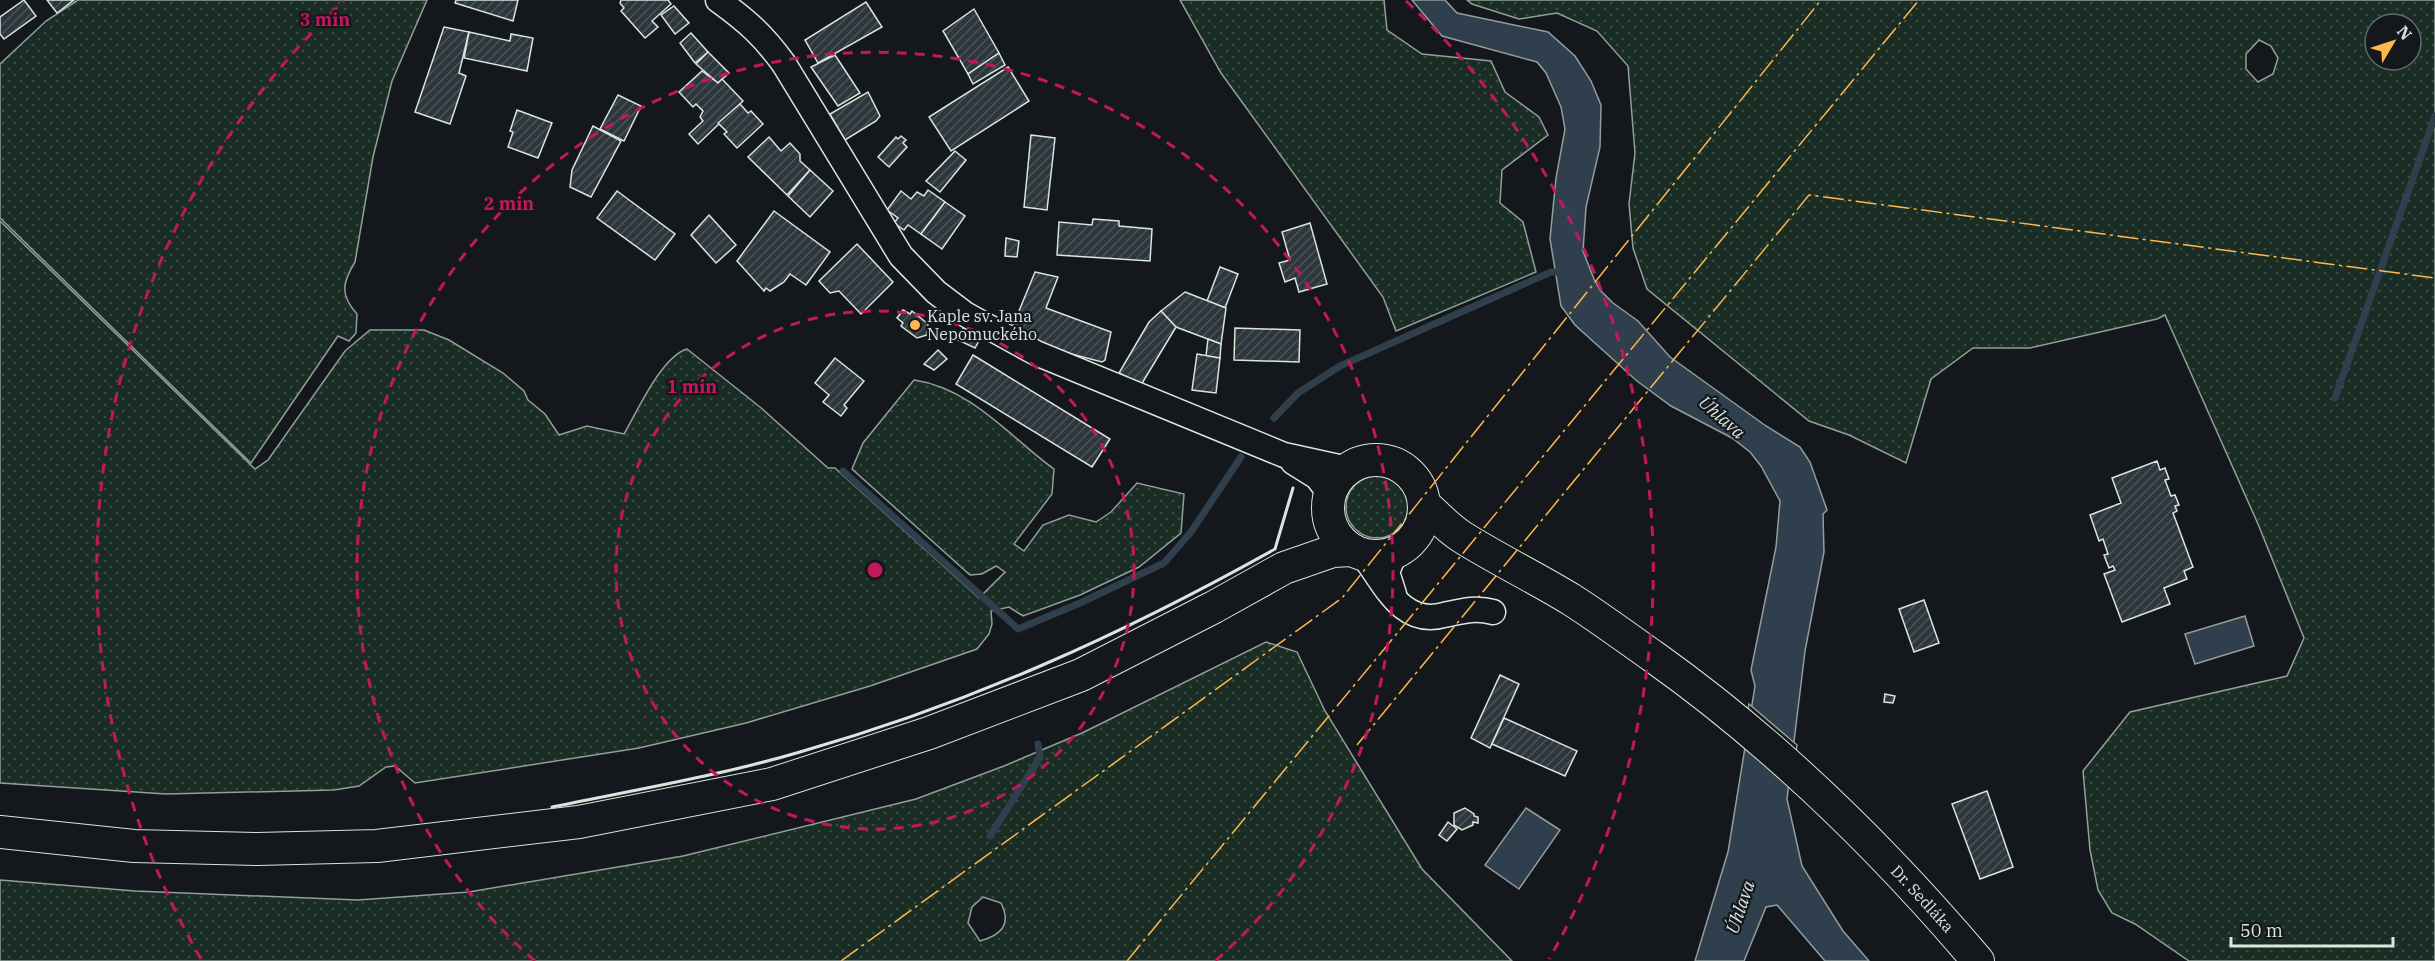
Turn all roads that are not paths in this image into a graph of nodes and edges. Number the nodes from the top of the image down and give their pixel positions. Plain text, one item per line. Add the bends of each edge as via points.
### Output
1 (718, 0) edge
2 (1284, 455) junction
3 (1348, 469) junction
4 (1329, 504) junction
5 (1424, 504) junction
6 (1460, 536) junction
7 (1405, 545) junction
8 (1357, 552) junction
9 (1284, 568) junction
10 (1397, 602) junction
11 (1493, 612) dead end
12 (0, 832) edge
13 (1978, 961) edge

1 - 2 street via 749,22 768,42 883,229 936,292 965,314 1035,353
2 - 3 street
2 - 4 street via 1317,477
3 - 4 main road via 1337,480
3 - 5 main road via 1368,460 1391,462 1417,482
4 - 8 main road via 1336,535
4 - 9 main road via 1313,539
5 - 6 main road, Dr. Sedláka
5 - 7 main road via 1421,525
6 - 7 main road
6 - 13 main road, Dr. Sedláka via 1574,602 1655,658 1772,750 1866,838
7 - 8 main road via 1372,556
7 - 10 street via 1387,572
8 - 9 main road via 1333,551
8 - 10 street
9 - 12 main road via 1081,675 929,733 772,784 579,822 377,846 134,846
10 - 11 street via 1404,610 1422,616 1479,608

